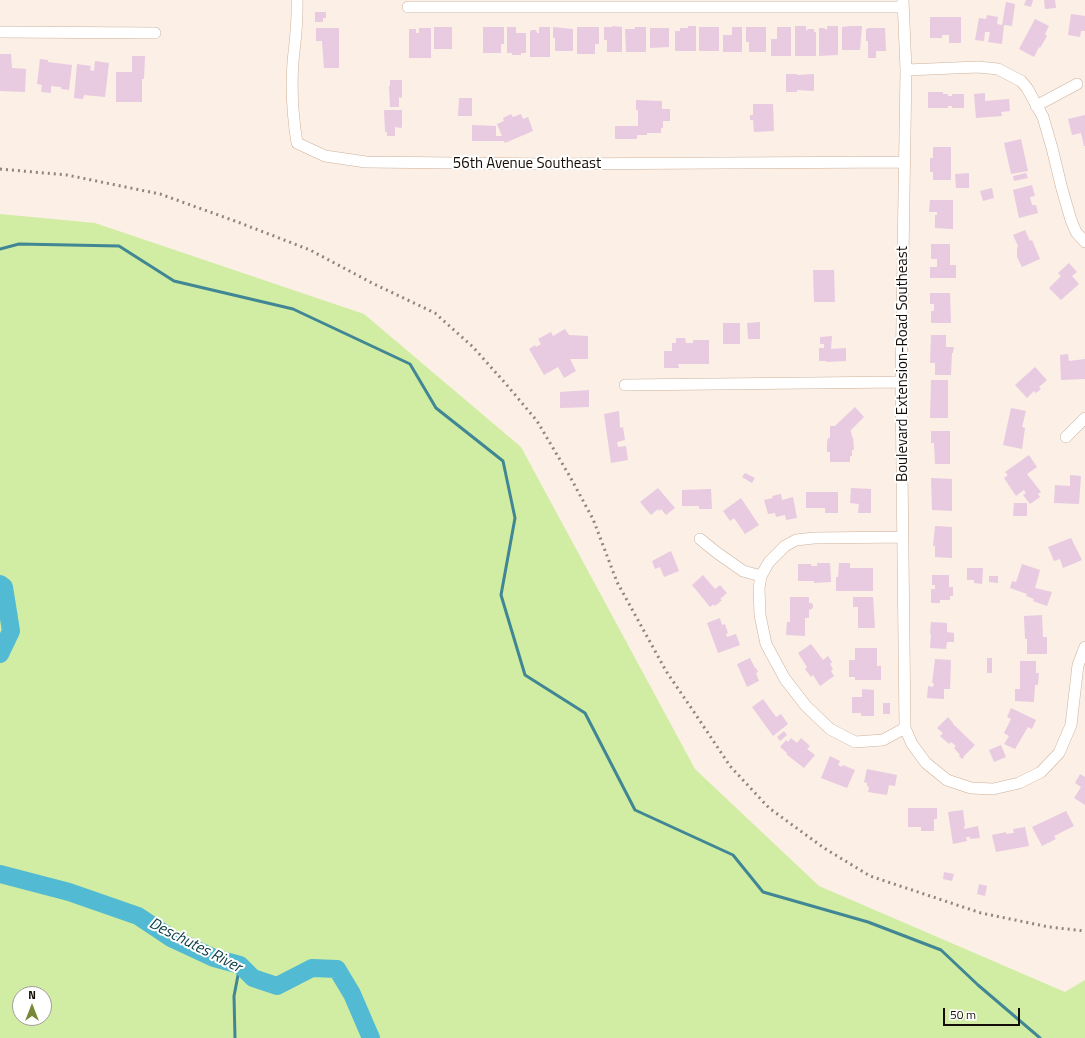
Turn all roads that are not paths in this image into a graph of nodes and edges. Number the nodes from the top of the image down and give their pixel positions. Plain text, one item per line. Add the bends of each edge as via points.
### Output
1 (297, 0) edge
2 (903, 4) edge
3 (408, 7) dead end
4 (0, 32) edge
5 (155, 33) dead end
6 (906, 70) junction
7 (1077, 84) dead end
8 (1036, 106) junction
9 (904, 162) junction
10 (1085, 242) edge
11 (901, 382) junction
12 (625, 385) dead end
13 (1085, 418) edge
14 (1066, 437) dead end
15 (903, 537) junction
16 (700, 539) dead end
17 (761, 576) junction
18 (1085, 647) edge
19 (905, 728) junction

1 - 9 street, 56th Avenue Southeast via 298,24 293,64 297,143 325,156 366,162 464,164
2 - 3 street
2 - 6 street, Boulevard Extension-Road Southeast
4 - 5 street
6 - 8 street via 998,69 1021,81
6 - 9 street, Boulevard Extension-Road Southeast
7 - 8 street
8 - 10 street via 1043,117 1071,220 1076,232
9 - 11 street, Boulevard Extension-Road Southeast
11 - 12 street
11 - 15 street, Boulevard Extension-Road Southeast
13 - 14 street
15 - 17 street via 796,540 785,546 769,562
15 - 19 street, Boulevard Extension-Road Southeast
16 - 17 street via 743,571
17 - 19 street via 760,615 766,644 785,679 806,706 830,729 855,742 883,740
18 - 19 street via 1078,665 1071,725 1058,753 1041,772 1019,783 993,789 972,788 948,780 926,764 912,744

